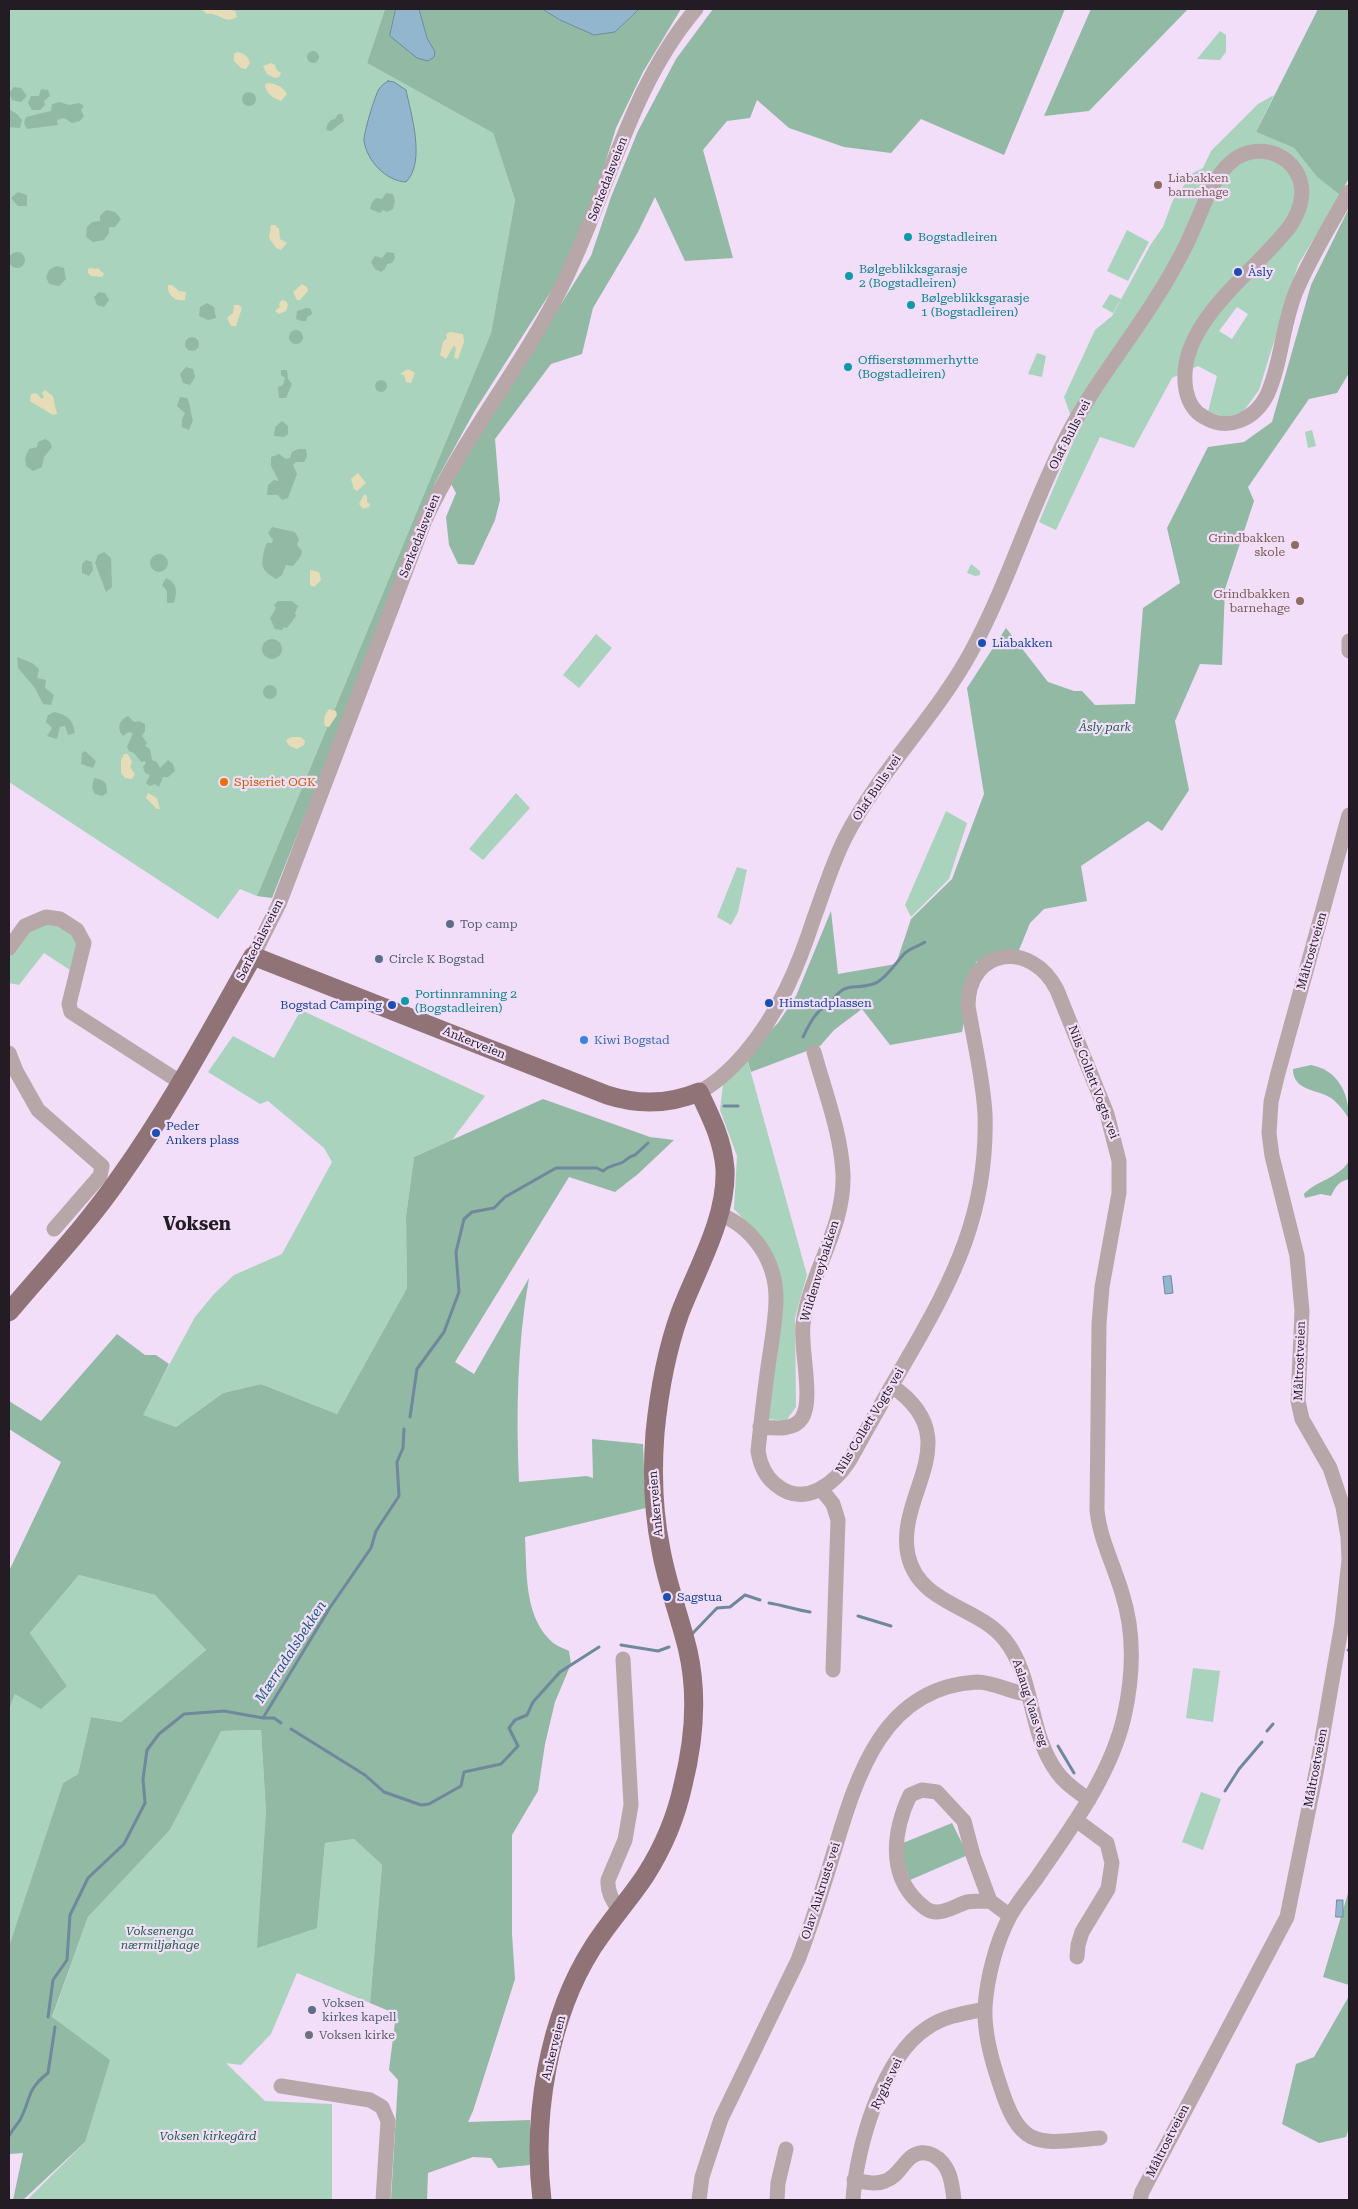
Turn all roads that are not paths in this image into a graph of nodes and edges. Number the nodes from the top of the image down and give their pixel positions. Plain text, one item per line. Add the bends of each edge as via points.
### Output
1 (696, 9) edge
2 (1349, 192) edge
3 (1349, 641) edge
4 (1349, 651) edge
5 (1349, 815) edge
6 (9, 948) edge
7 (253, 956) junction
8 (756, 1039) joint
9 (814, 1052) dead end
10 (9, 1053) edge
11 (180, 1082) junction
12 (699, 1092) junction
13 (719, 1214) junction
14 (54, 1229) dead end
15 (9, 1312) edge
16 (892, 1386) junction
17 (760, 1427) junction
18 (821, 1489) junction
19 (1346, 1622) edge
20 (624, 1659) dead end
21 (832, 1670) dead end
22 (1028, 1694) junction
23 (1088, 1800) junction
24 (1076, 1820) junction
25 (990, 1901) junction
26 (620, 1910) junction
27 (1010, 1916) junction
28 (1078, 1958) dead end
29 (985, 2009) junction
30 (281, 2086) dead end
31 (1100, 2138) dead end
32 (786, 2149) dead end
33 (854, 2180) junction
34 (383, 2200) edge
35 (542, 2200) edge
36 (699, 2200) edge
37 (777, 2200) edge
38 (853, 2200) edge
39 (954, 2200) edge
40 (1140, 2200) edge

1 - 7 street, Sørkedalsveien via 643,89 588,231 552,305 450,470 428,512 280,904
2 - 8 street, Olaf Bulls vei via 1296,289 1272,382 1264,400 1254,412 1237,422 1222,424 1202,417 1192,406 1185,385 1193,344 1218,304 1294,220 1300,203 1301,184 1285,159 1267,152 1241,155 1220,175 1167,280 1081,411 1056,460 1000,594 961,669 872,792 844,840 790,983
3 - 4 street
5 - 19 street, Måltrostveien via 1278,1073 1269,1132 1272,1156 1298,1256 1302,1311 1300,1410 1336,1483 1348,1538
6 - 11 street via 24,926 46,917 60,919 77,930 84,943 71,1012
7 - 11 main road, Sørkedalsveien
7 - 12 main road, Ankerveien via 613,1097 651,1103 680,1099
8 - 12 street, Ankerveien via 727,1072
9 - 17 street, Wildenveybakken via 840,1152 843,1174 840,1206 830,1245 805,1314 802,1344 807,1400 804,1414 793,1426
10 - 14 street via 38,1110 102,1166 100,1176
11 - 15 main road, Sørkedalsveien via 113,1188
12 - 13 main road, Ankerveien via 717,1131 723,1156 725,1182
13 - 17 street, Nils Collett Vogts vei via 742,1226 755,1240 768,1260 774,1279 775,1316
13 - 26 main road, Ankerveien via 671,1339 660,1392 654,1448 654,1498 660,1548 692,1673 691,1748 682,1792 669,1830 648,1872
16 - 18 street, Nils Collett Vogts vei via 845,1468
16 - 22 street, Aslaug Vaas veg via 911,1400 926,1434 926,1461 907,1537 911,1563 935,1595 976,1615 1000,1633 1021,1666
16 - 23 street, Nils Collett Vogts vei via 958,1265 979,1195 984,1165 985,1115 968,1006 971,987 978,973 989,963 1011,956 1029,960 1045,971 1057,990 1107,1114 1119,1160 1117,1203 1100,1304 1096,1495 1101,1537 1123,1596 1129,1623 1131,1674 1118,1738
17 - 18 street, Nils Collett Vogts vei via 759,1459 765,1474 790,1493 803,1495
18 - 21 street via 838,1520
19 - 40 street, Måltrostveien via 1286,1916
20 - 26 street via 631,1805 625,1840 608,1880 611,1899
22 - 23 street, Aslaug Vaas veg via 1052,1765 1063,1780
22 - 36 street, Olav Aukrusts vei via 979,1682 943,1690 909,1706 894,1719 878,1741 858,1777 798,1960 714,2137
23 - 24 street, Nils Collett Vogts vei
24 - 27 street, Nils Collett Vogts vei
24 - 28 street via 1107,1843 1112,1863 1108,1889 1082,1932
25 - 25 street via 967,1902 937,1912 927,1910 912,1896 898,1870 896,1857 900,1816 910,1795 922,1790 937,1792 964,1821
25 - 27 street
26 - 35 main road, Ankerveien via 581,1968 557,2031 539,2128
27 - 29 street, Nils Collett Vogts vei via 997,1950
29 - 31 street, Nils Collett Vogts vei via 997,2076 1009,2113 1021,2129 1036,2140 1046,2142
29 - 33 street, Ryghs vei via 935,2023 925,2028 905,2048 891,2069 873,2111
30 - 34 street via 370,2100 382,2106 388,2122
32 - 37 street
33 - 38 street, Ryghs vei
33 - 39 street via 869,2183 885,2181 896,2176 915,2154 927,2152 947,2169

